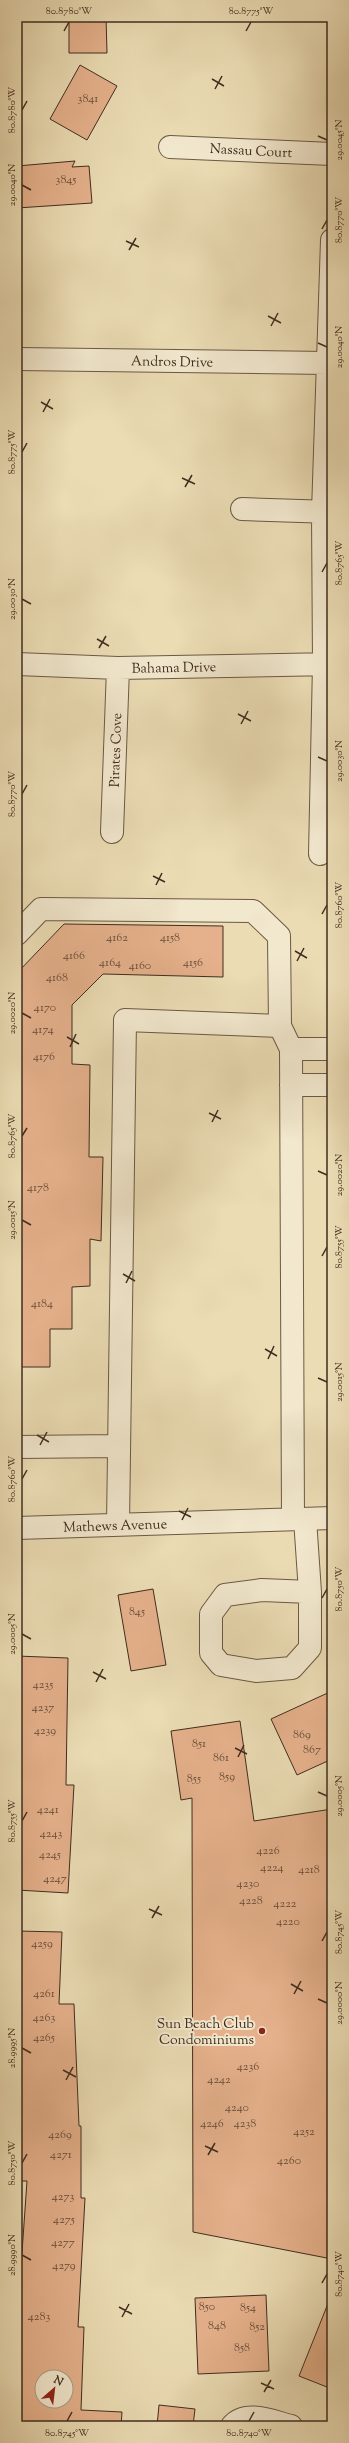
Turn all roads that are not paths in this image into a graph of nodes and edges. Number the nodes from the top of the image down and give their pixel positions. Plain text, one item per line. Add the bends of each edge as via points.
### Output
1 (170, 147) dead end
2 (332, 154) edge
3 (332, 240) edge
4 (332, 268) edge
5 (17, 359) edge
6 (327, 363) junction
7 (242, 509) dead end
8 (327, 512) edge
9 (17, 664) edge
10 (328, 664) edge
11 (118, 668) junction
12 (112, 832) dead end
13 (320, 854) dead end
14 (17, 934) edge
15 (280, 1026) junction
16 (291, 1048) junction
17 (332, 1049) edge
18 (291, 1085) junction
19 (332, 1085) edge
20 (119, 1446) junction
21 (17, 1447) edge
22 (332, 1518) edge
23 (299, 1519) junction
24 (118, 1524) junction
25 (17, 1528) edge
26 (310, 1592) junction
27 (232, 2426) edge
28 (291, 2426) edge

1 - 2 street, Nassau Court
3 - 4 street
4 - 6 street
5 - 6 street, Andros Drive
6 - 8 street
7 - 8 street
8 - 10 street
9 - 11 street, Bahama Drive
10 - 11 street, Bahama Drive
10 - 13 street
11 - 12 street, Pirates Cove
14 - 15 street via 41,909 253,912 279,936
15 - 16 street
15 - 20 street via 125,1020
16 - 17 street
16 - 18 street
18 - 19 street
18 - 23 street
20 - 21 street
20 - 24 street
22 - 23 street, Mathews Avenue
23 - 24 street, Mathews Avenue
23 - 26 street
24 - 25 street, Mathews Avenue
26 - 26 street via 310,1648 292,1668 256,1671 221,1665 211,1653 211,1614 224,1595 262,1590
27 - 28 street via 253,2417

